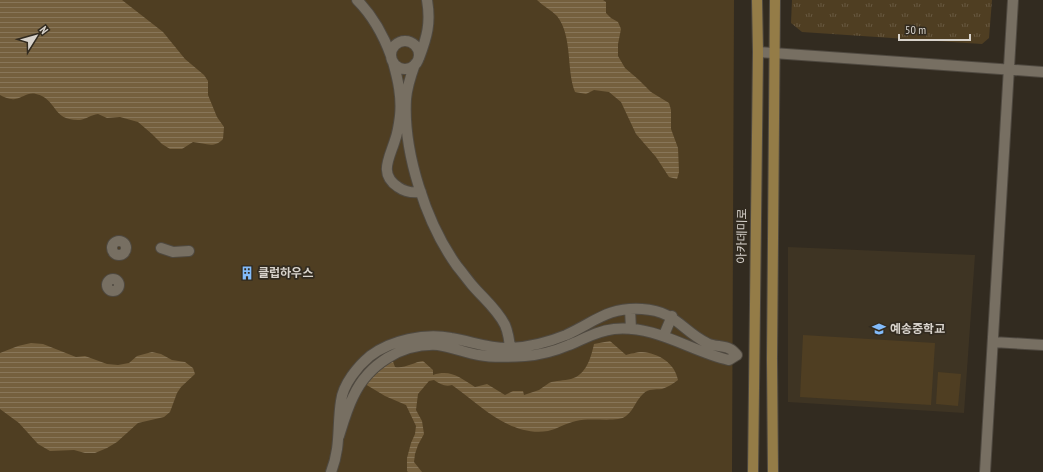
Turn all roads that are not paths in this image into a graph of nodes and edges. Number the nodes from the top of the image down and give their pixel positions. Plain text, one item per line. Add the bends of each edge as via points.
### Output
1 (357, 0) edge
2 (426, 0) edge
3 (757, 0) edge
4 (775, 0) edge
5 (1013, 0) edge
6 (428, 32) junction
7 (383, 36) junction
8 (404, 42) junction
9 (758, 52) junction
10 (775, 53) junction
11 (392, 59) junction
12 (416, 62) junction
13 (1008, 70) junction
14 (1043, 72) edge
15 (421, 192) junction
16 (161, 248) dead end
17 (189, 251) dead end
18 (630, 309) junction
19 (672, 316) junction
20 (631, 329) junction
21 (664, 335) junction
22 (993, 342) junction
23 (1043, 345) edge
24 (511, 352) junction
25 (381, 356) junction
26 (353, 376) junction
27 (360, 385) junction
28 (339, 436) junction
29 (331, 472) edge
30 (754, 472) edge
31 (773, 472) edge
32 (985, 472) edge

1 - 7 street via 376,22
2 - 6 street
3 - 9 main road, 아카데미로
4 - 10 main road
5 - 13 street
6 - 8 street via 419,41
6 - 12 street
7 - 8 street via 392,42
7 - 11 street
8 - 11 street via 393,48
8 - 12 street via 416,47 419,56
9 - 10 street
9 - 30 main road, 아카데미로
10 - 13 street
10 - 31 main road
11 - 12 street via 396,65 404,69 412,67
11 - 15 street via 399,85 400,105 399,126 388,160 387,172 392,182 400,188
12 - 15 street via 408,86 406,112 412,156
13 - 14 street
13 - 22 street
15 - 24 street via 444,246 456,265 497,312 505,325
16 - 17 street via 173,252
18 - 19 street
18 - 20 street
18 - 24 street via 611,312 548,342
19 - 21 street
19 - 21 street via 709,344 730,349 737,355 729,360 713,356
20 - 21 street
20 - 24 street via 602,332 550,352 526,356
22 - 23 street
22 - 32 street
24 - 25 street via 481,356 427,345
25 - 26 street via 365,361
25 - 27 street
26 - 27 street
26 - 28 street via 341,400
27 - 28 street via 348,408
28 - 29 street via 338,451

